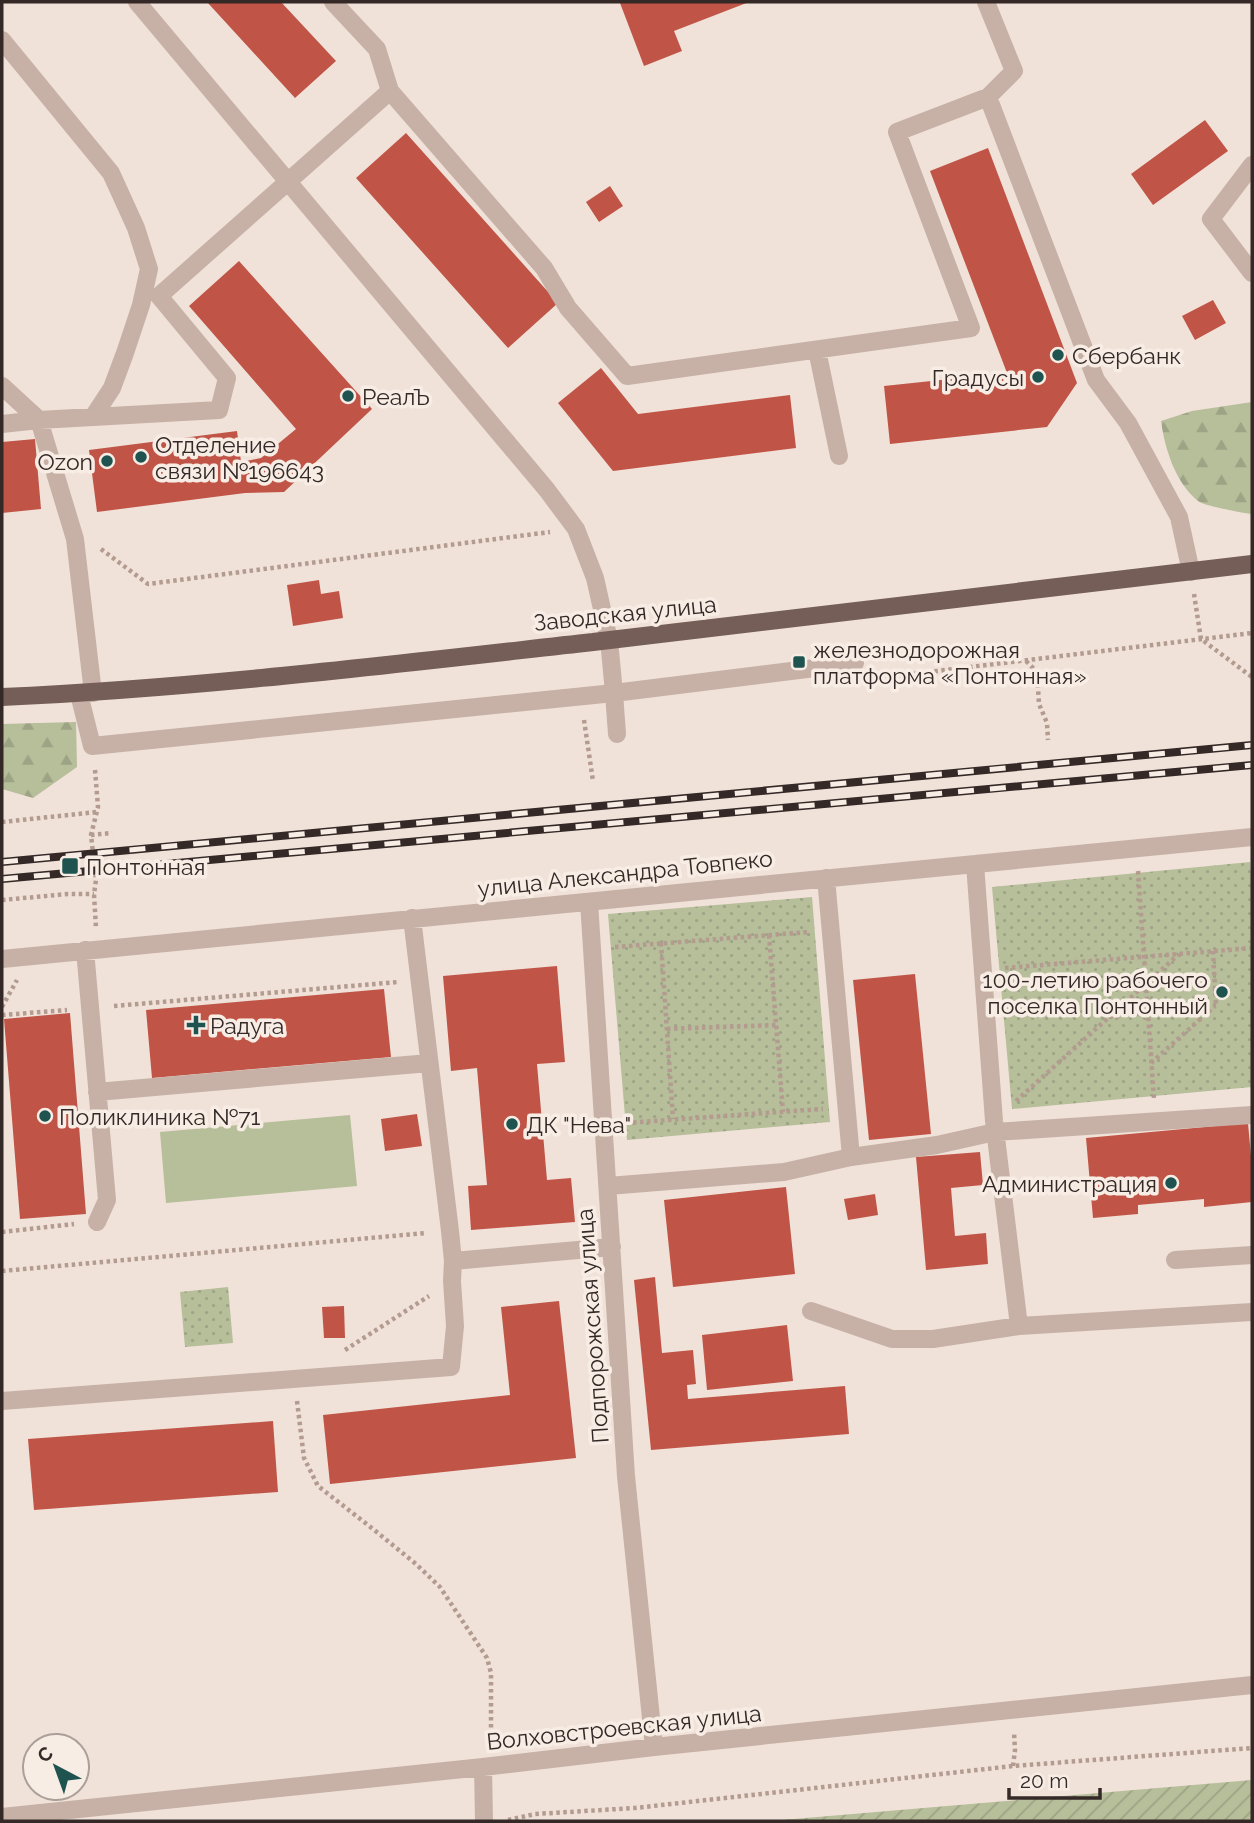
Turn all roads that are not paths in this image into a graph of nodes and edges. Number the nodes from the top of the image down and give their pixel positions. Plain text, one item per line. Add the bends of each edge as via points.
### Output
1 (137, 2) edge
2 (333, 2) edge
3 (986, 2) edge
4 (2, 40) edge
5 (390, 92) junction
6 (988, 97) junction
7 (1252, 165) edge
8 (288, 182) junction
9 (149, 269) junction
10 (1252, 273) edge
11 (159, 296) junction
12 (817, 350) junction
13 (2, 386) edge
14 (93, 417) junction
15 (39, 420) junction
16 (2, 424) edge
17 (839, 456) dead end
18 (1252, 564) edge
19 (1191, 572) junction
20 (609, 640) junction
21 (855, 663) road end
22 (86, 693) junction
23 (614, 693) junction
24 (2, 697) edge
25 (617, 734) dead end
26 (1252, 837) edge
27 (975, 864) junction
28 (826, 878) junction
29 (589, 902) junction
30 (412, 918) junction
31 (91, 950) junction
32 (2, 959) edge
33 (429, 1063) junction
34 (97, 1092) junction
35 (1252, 1115) edge
36 (994, 1126) junction
37 (850, 1157) junction
38 (608, 1186) junction
39 (97, 1222) road end
40 (612, 1248) junction
41 (1252, 1255) edge
42 (1175, 1260) dead end
43 (453, 1261) junction
44 (811, 1311) dead end
45 (1252, 1312) edge
46 (1019, 1326) junction
47 (2, 1401) edge
48 (1252, 1685) edge
49 (654, 1746) junction
50 (482, 1768) junction
51 (2, 1817) edge
52 (484, 1821) edge

1 - 8 street
2 - 5 street via 377,49
3 - 6 street via 1014,71
4 - 9 street via 111,173
5 - 8 street
5 - 12 street via 544,268 568,308 627,376
6 - 12 street via 897,131 971,328
6 - 19 street via 1096,380 1128,423 1179,517
7 - 10 street via 1211,219
8 - 11 street
8 - 20 street via 576,529 595,578
9 - 11 street
9 - 14 street via 112,388
11 - 14 street via 227,378 219,410
12 - 17 street
13 - 15 street
14 - 15 street
15 - 16 street
15 - 22 street via 75,539
18 - 19 main road, Заводская улица
19 - 20 main road, Заводская улица
20 - 22 main road, Заводская улица via 312,674
20 - 23 street
21 - 23 street
22 - 23 street via 92,746
22 - 24 main road, Заводская улица
23 - 25 street
26 - 27 street, улица Александра Товпеко
27 - 28 street, улица Александра Товпеко
27 - 36 street
28 - 29 street, улица Александра Товпеко
28 - 37 street
29 - 30 street, улица Александра Товпеко
29 - 38 street, Подпорожская улица
30 - 31 street, улица Александра Товпеко
30 - 33 street
31 - 32 street, улица Александра Товпеко
31 - 34 street
33 - 34 street
33 - 43 street
34 - 39 street via 107,1200
35 - 36 street
36 - 37 street via 937,1144
36 - 46 street
37 - 38 street via 784,1172
38 - 40 street, Подпорожская улица
40 - 43 street
40 - 49 street, Подпорожская улица via 626,1476
41 - 42 street
43 - 47 street via 451,1367
44 - 46 street via 892,1339 933,1339
45 - 46 street
48 - 49 street, Волховстроевская улица
49 - 50 street, Волховстроевская улица
50 - 51 street, Волховстроевская улица
50 - 52 street

